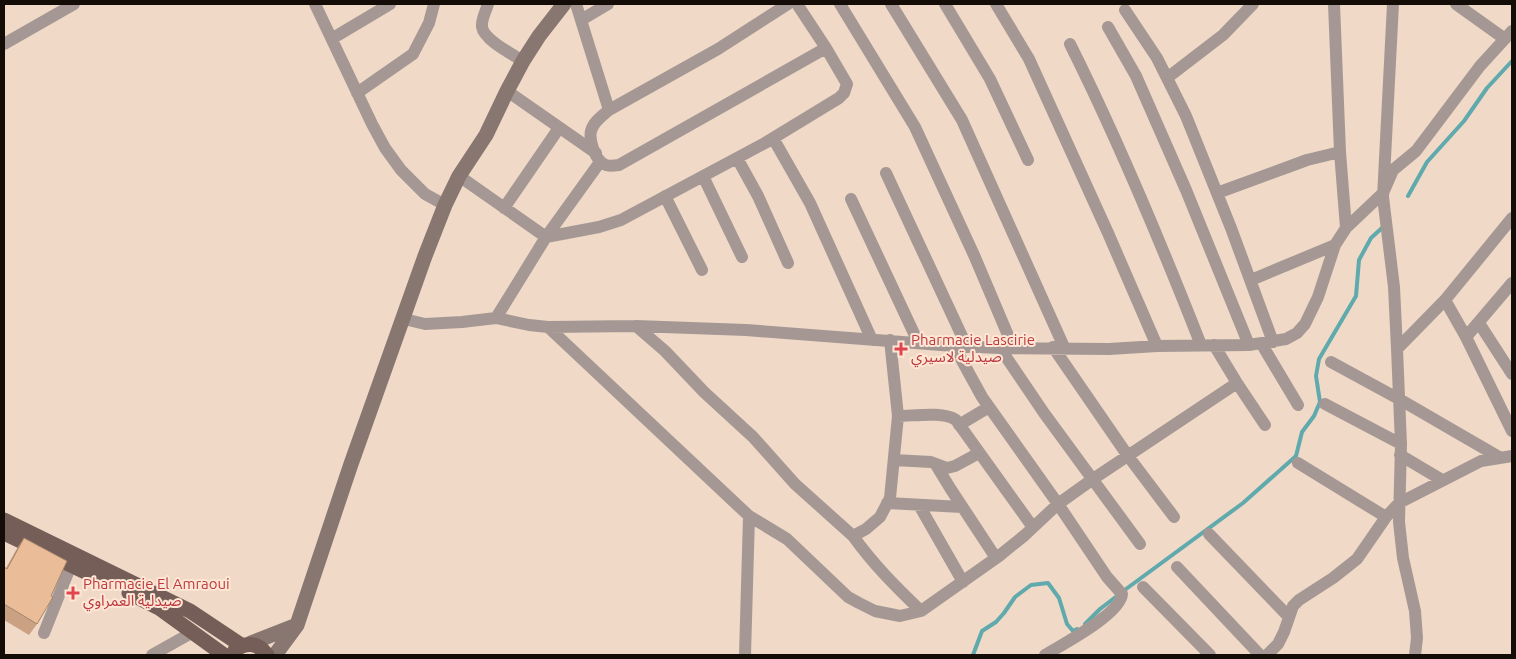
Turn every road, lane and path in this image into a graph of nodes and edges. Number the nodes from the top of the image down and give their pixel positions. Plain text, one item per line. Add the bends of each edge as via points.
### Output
1 (74, 4) edge
2 (315, 4) edge
3 (390, 4) edge
4 (434, 4) edge
5 (488, 4) edge
6 (564, 4) edge
7 (576, 4) edge
8 (608, 4) edge
9 (788, 4) edge
10 (797, 4) edge
11 (840, 4) edge
12 (891, 4) edge
13 (945, 4) edge
14 (996, 4) edge
15 (1253, 4) edge
16 (1334, 4) edge
17 (1393, 4) edge
18 (1456, 4) edge
19 (1125, 10) dead end
20 (581, 20) junction
21 (1108, 28) dead end
22 (1509, 35) edge
23 (333, 38) junction
24 (4, 44) edge
25 (1070, 44) dead end
26 (826, 48) junction
27 (523, 60) junction
28 (1167, 78) junction
29 (506, 91) junction
30 (358, 93) junction
31 (609, 110) junction
32 (559, 128) junction
33 (773, 138) junction
34 (1340, 152) junction
35 (598, 157) junction
36 (737, 158) junction
37 (1028, 160) dead end
38 (886, 172) dead end
39 (459, 176) junction
40 (703, 176) junction
41 (1217, 193) junction
42 (1383, 195) junction
43 (665, 196) junction
44 (851, 200) dead end
45 (445, 205) junction
46 (504, 208) junction
47 (1512, 218) edge
48 (1346, 228) junction
49 (546, 236) junction
50 (1335, 245) junction
51 (742, 257) dead end
52 (788, 263) dead end
53 (702, 270) dead end
54 (1251, 280) junction
55 (1511, 289) edge
56 (1445, 300) junction
57 (496, 318) junction
58 (404, 319) junction
59 (1479, 323) junction
60 (636, 326) junction
61 (548, 327) junction
62 (1466, 337) junction
63 (872, 340) junction
64 (890, 340) junction
65 (918, 342) junction
66 (1261, 343) junction
67 (1207, 345) junction
68 (960, 346) junction
69 (1156, 346) junction
70 (1007, 347) junction
71 (1058, 347) junction
72 (1397, 349) junction
73 (1331, 362) dead end
74 (1512, 374) edge
75 (1237, 383) junction
76 (1399, 399) junction
77 (1325, 404) dead end
78 (1298, 405) dead end
79 (989, 407) junction
80 (898, 416) junction
81 (959, 425) junction
82 (1265, 425) dead end
83 (1512, 431) edge
84 (1401, 450) junction
85 (979, 453) junction
86 (1128, 456) junction
87 (1512, 456) edge
88 (1499, 457) junction
89 (894, 460) junction
90 (1298, 463) dead end
91 (936, 465) junction
92 (1093, 478) junction
93 (1442, 480) junction
94 (887, 503) junction
95 (1399, 503) junction
96 (1058, 504) junction
97 (919, 505) junction
98 (962, 508) junction
99 (749, 516) junction
100 (1174, 517) dead end
101 (1386, 517) junction
102 (4, 520) edge
103 (1032, 526) junction
104 (4, 533) edge
105 (1209, 534) dead end
106 (853, 536) junction
107 (1140, 544) dead end
108 (996, 558) junction
109 (72, 565) junction
110 (1176, 567) dead end
111 (963, 582) junction
112 (1143, 587) dead end
113 (921, 611) junction
114 (1289, 617) junction
115 (296, 625) junction
116 (193, 632) junction
117 (44, 633) dead end
118 (242, 648) edge
119 (152, 655) edge
120 (224, 655) edge
121 (266, 655) edge
122 (275, 655) edge
123 (745, 655) edge
124 (1044, 655) edge
125 (1210, 655) edge
126 (1260, 655) edge
127 (1267, 655) edge
128 (1415, 655) edge

1 - 24 street
2 - 23 street
3 - 23 street
4 - 30 street via 430,23 414,54
5 - 27 street via 482,20 487,37
6 - 27 street
7 - 20 street
8 - 20 street
9 - 31 street via 718,49
10 - 26 street
11 - 70 street via 915,127 970,246
12 - 71 street via 962,120
13 - 37 street via 990,79
14 - 69 street via 1029,59
15 - 28 street via 1223,36
16 - 34 street
17 - 42 street
18 - 22 street
19 - 28 street
20 - 31 street
21 - 66 street via 1140,85 1186,190
22 - 42 street via 1480,66 1416,151 1393,170
23 - 30 street
25 - 67 street
26 - 33 street via 847,84 844,93
26 - 35 street via 618,165 609,166
27 - 29 street
28 - 41 street
29 - 32 street
29 - 39 street via 486,135
30 - 45 street via 385,148 401,170 425,194
31 - 35 street via 590,132
32 - 35 street
32 - 46 street
33 - 36 street
33 - 63 street via 810,203
34 - 41 street via 1307,160
34 - 48 street
35 - 49 street
36 - 40 street
36 - 52 street
38 - 68 street
39 - 45 street
39 - 46 street
40 - 43 street
40 - 51 street
41 - 54 street
42 - 48 street
42 - 72 street via 1394,287
43 - 49 street via 621,220
43 - 53 street
44 - 65 street
45 - 58 street
46 - 49 street
47 - 56 street
48 - 50 street
49 - 57 street
50 - 54 street
50 - 66 street via 1318,297 1305,324 1286,339
54 - 66 street
55 - 59 street
56 - 62 street
56 - 72 street
57 - 58 street via 434,324
57 - 61 street
58 - 115 street
59 - 62 street
59 - 74 street
60 - 61 street
60 - 63 street via 746,330
60 - 106 street
61 - 99 street
62 - 83 street
63 - 64 street
64 - 65 street
64 - 80 street
65 - 68 street
66 - 67 street
66 - 78 street
67 - 69 street
67 - 75 street
68 - 70 street
68 - 79 street via 974,383
69 - 71 street via 1109,349
70 - 71 street
70 - 92 street via 1044,413
71 - 86 street
72 - 76 street
73 - 76 street
75 - 82 street
75 - 86 street
76 - 84 street
76 - 88 street
77 - 84 street
79 - 81 street
79 - 96 street
80 - 81 street via 940,415 951,417
80 - 89 street
81 - 85 street
84 - 93 street
84 - 95 street
85 - 91 street via 955,466
85 - 103 street
86 - 92 street
86 - 100 street
87 - 88 street
88 - 93 street via 1481,461
89 - 91 street
89 - 94 street
90 - 101 street
91 - 98 street
92 - 96 street
92 - 107 street
93 - 95 street
94 - 97 street
94 - 106 street via 866,530
95 - 101 street
95 - 128 street via 1403,558 1415,611
96 - 103 street
96 - 124 street via 1107,578 1120,592 1120,602 1087,630
97 - 98 street
97 - 111 street
98 - 108 street
99 - 113 street via 787,539 848,597 860,604 900,616
99 - 123 street
101 - 114 street via 1357,559 1299,600
102 - 118 main road via 190,611
103 - 108 street
104 - 109 main road
105 - 114 street
106 - 113 street via 877,568
108 - 111 street
109 - 116 main road via 159,608
109 - 117 street
110 - 126 street
111 - 113 street
112 - 125 street
114 - 127 street via 1278,644
115 - 118 street
115 - 122 street
116 - 119 street
116 - 120 main road
118 - 121 main road via 260,647

